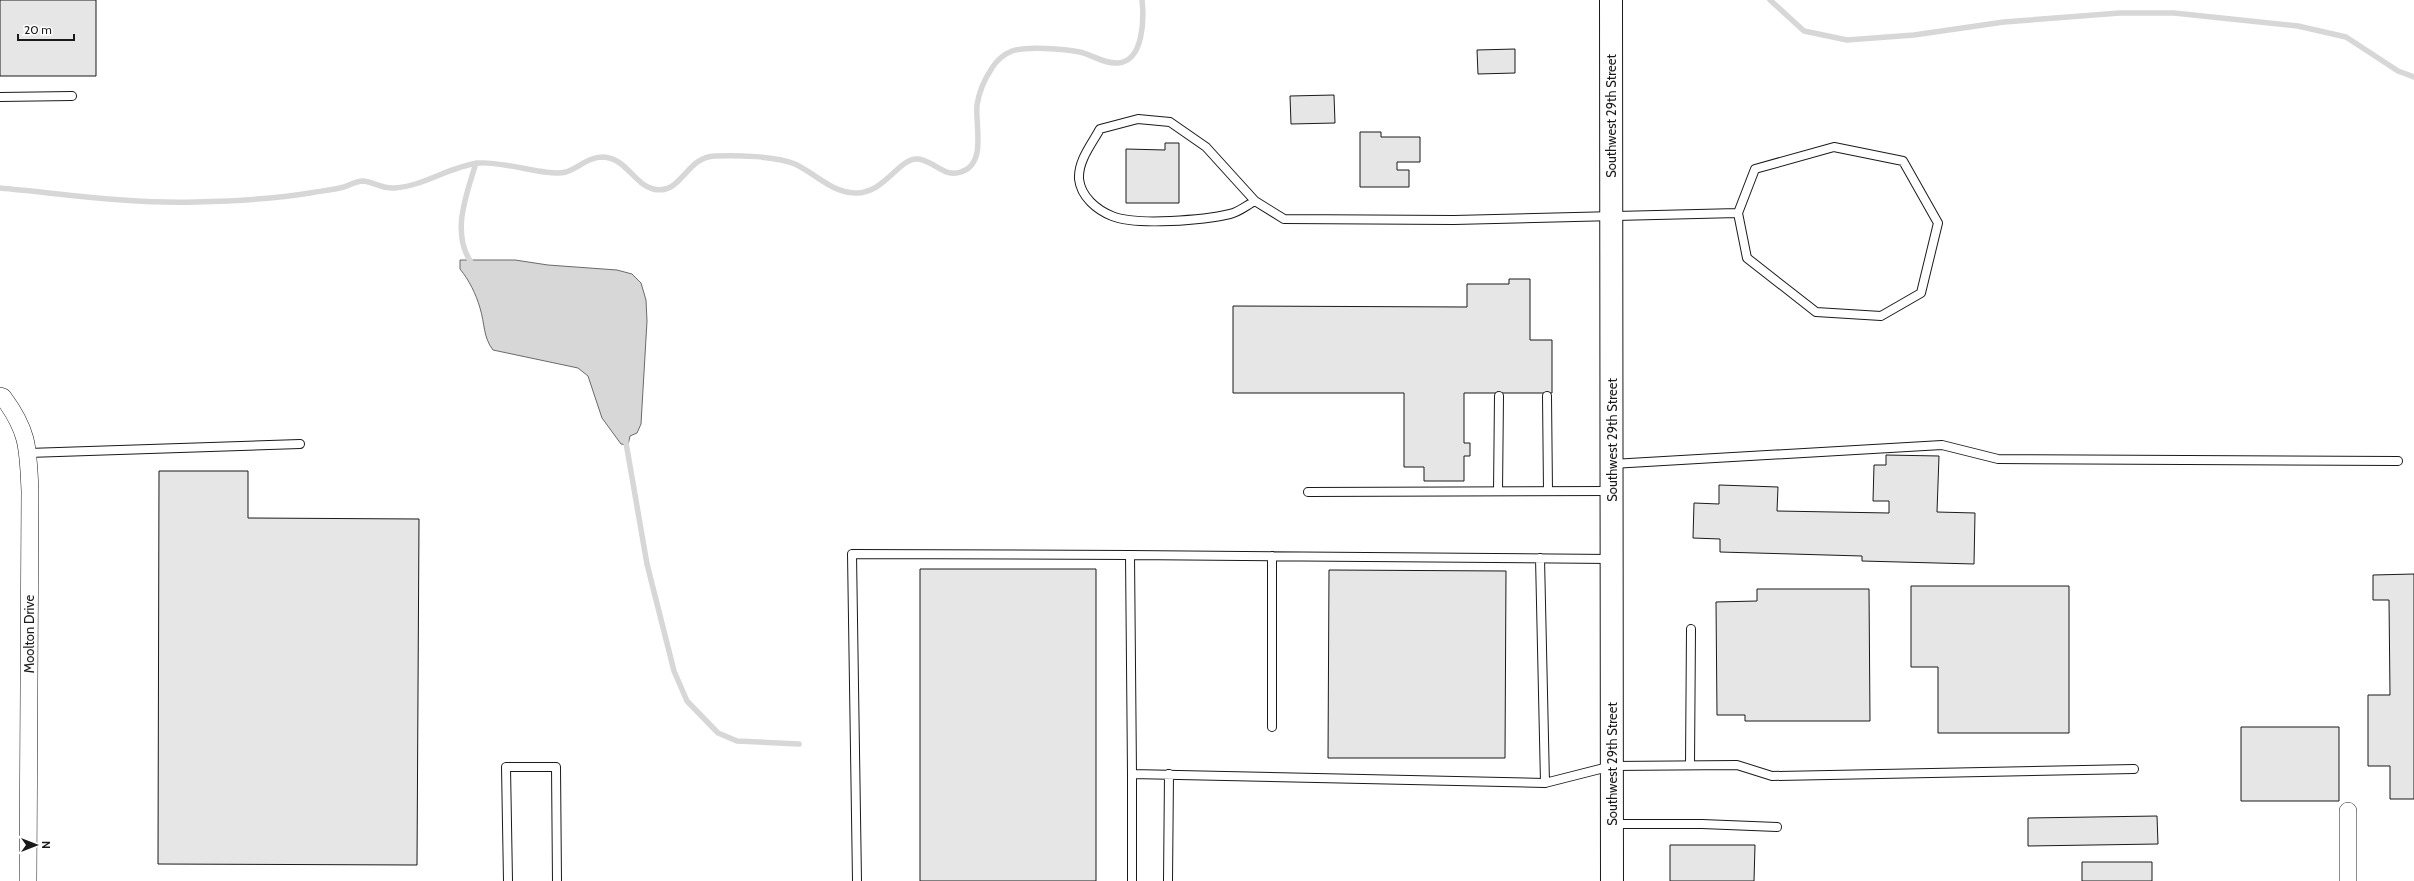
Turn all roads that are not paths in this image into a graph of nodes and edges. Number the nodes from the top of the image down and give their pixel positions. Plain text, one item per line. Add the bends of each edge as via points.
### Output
1 (1611, 0) edge
2 (72, 96) dead end
3 (0, 97) edge
4 (1255, 201) junction
5 (1738, 213) junction
6 (1611, 217) junction
7 (0, 396) edge
8 (1499, 396) dead end
9 (1547, 396) dead end
10 (300, 444) dead end
11 (28, 453) junction
12 (2398, 461) dead end
13 (1611, 464) junction
14 (1612, 491) junction
15 (1308, 492) dead end
16 (1498, 492) junction
17 (1548, 492) junction
18 (1130, 555) junction
19 (1272, 556) junction
20 (1540, 558) junction
21 (1612, 559) junction
22 (1691, 629) dead end
23 (1272, 727) dead end
24 (1690, 765) junction
25 (1612, 766) junction
26 (2134, 769) dead end
27 (1132, 774) junction
28 (1169, 774) junction
29 (1545, 783) junction
30 (2348, 811) dead end
31 (1612, 824) junction
32 (1777, 827) dead end
33 (28, 881) edge
34 (508, 881) edge
35 (557, 881) edge
36 (857, 881) edge
37 (1132, 881) edge
38 (1168, 881) edge
39 (1612, 881) edge
40 (2348, 881) edge

1 - 6 street, Southwest 29th Street
2 - 3 lane
4 - 4 lane via 1206,147 1170,122 1138,119 1100,129 1082,160 1079,180 1089,203 1112,217 1144,221 1205,218 1232,214
4 - 6 lane via 1284,219 1454,220
5 - 5 lane via 1756,169 1834,147 1903,162 1938,224 1921,293 1881,316 1816,312 1747,258
5 - 6 lane
6 - 13 street, Southwest 29th Street
7 - 11 street, Moolton Drive via 15,412 28,443
8 - 16 lane
9 - 17 lane
10 - 11 lane
11 - 33 street, Moolton Drive
12 - 13 lane via 1998,459 1942,445
13 - 14 street, Southwest 29th Street
14 - 17 lane
14 - 21 street, Southwest 29th Street
15 - 16 lane
16 - 17 lane
18 - 19 lane
18 - 27 lane
18 - 36 lane via 852,554
19 - 20 lane
19 - 23 lane
20 - 21 lane
20 - 29 lane
21 - 25 street, Southwest 29th Street
22 - 24 lane
24 - 25 lane
24 - 26 lane via 1737,765 1772,776
25 - 29 lane
25 - 31 street, Southwest 29th Street
27 - 28 lane
27 - 37 lane
28 - 29 lane
28 - 38 lane
30 - 40 street
31 - 32 lane
31 - 39 street, Southwest 29th Street
34 - 35 lane via 506,767 556,767

